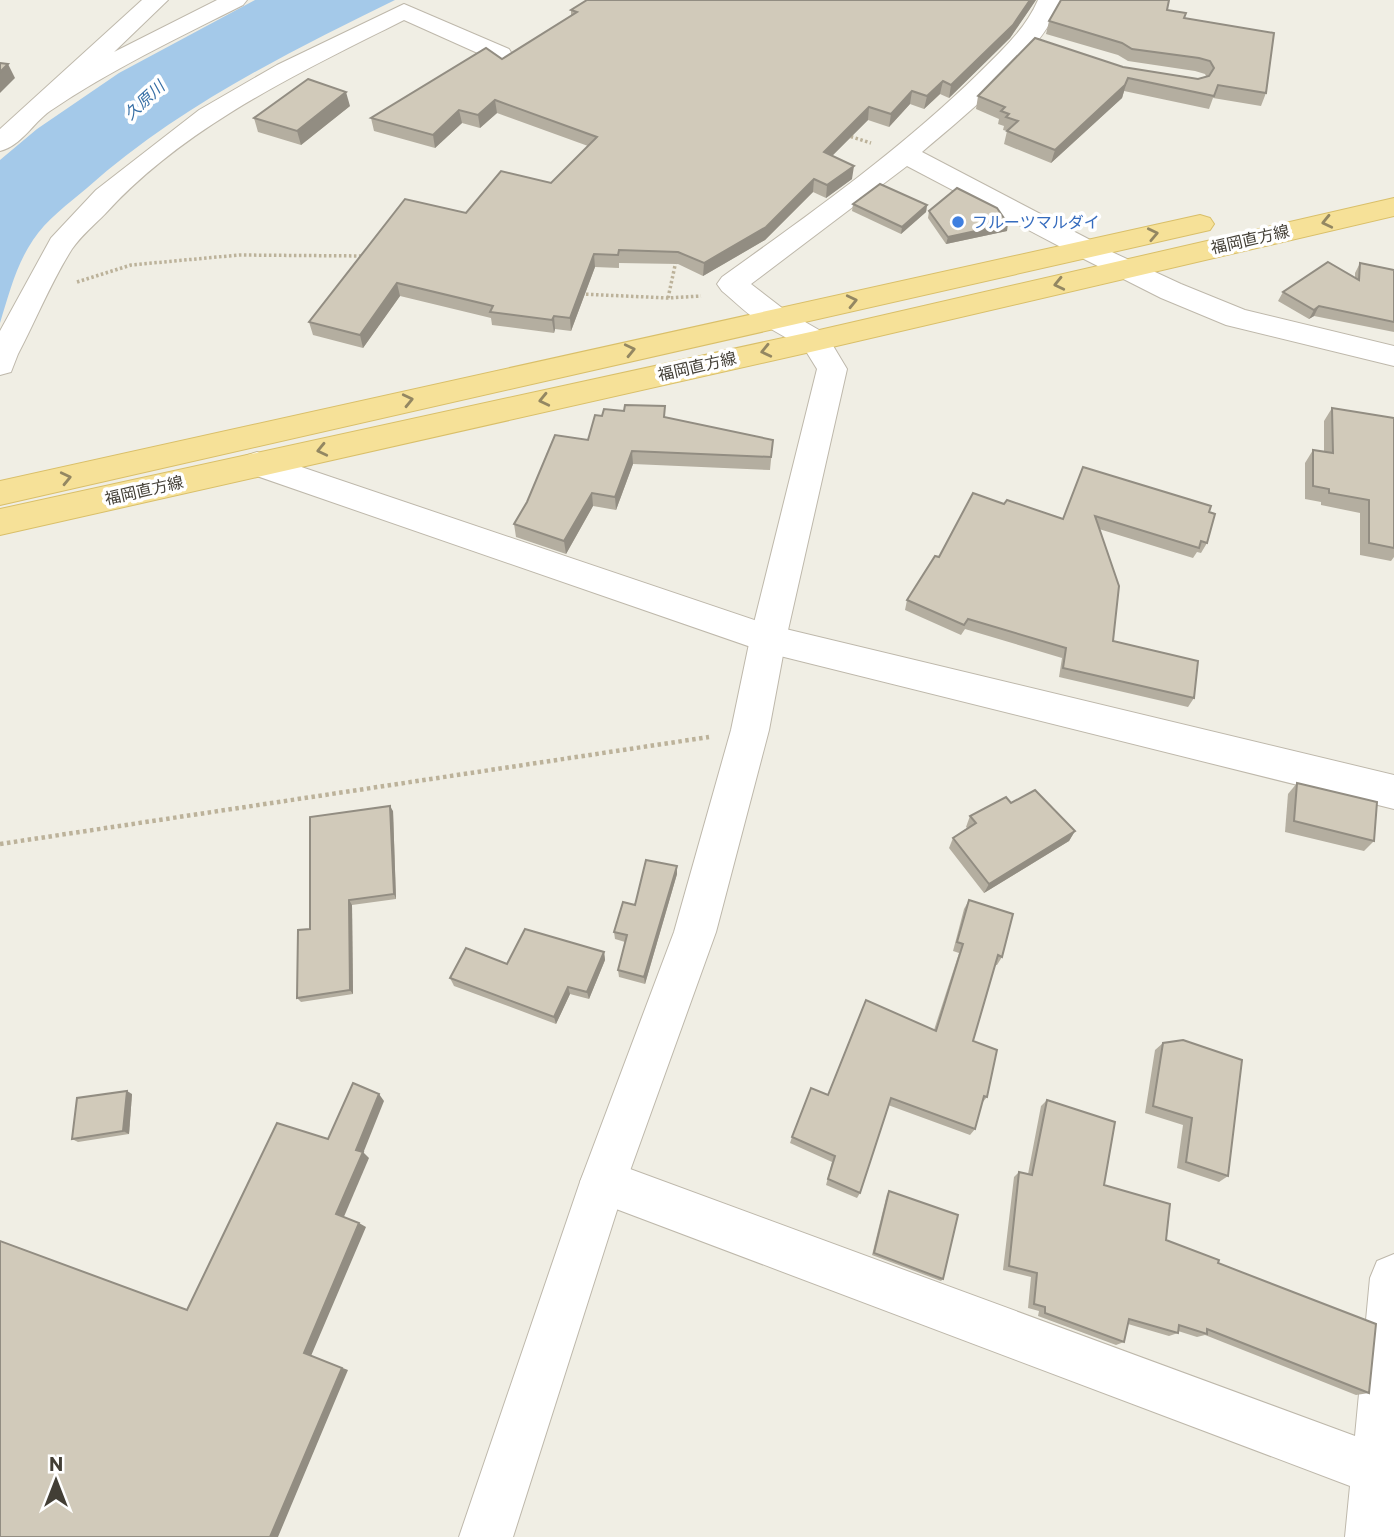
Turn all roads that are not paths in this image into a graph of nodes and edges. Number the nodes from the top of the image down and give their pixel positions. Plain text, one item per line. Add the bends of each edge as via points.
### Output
1 (156, 0) edge
2 (236, 0) edge
3 (1042, 2) edge
4 (394, 5) edge
5 (499, 54) edge
6 (41, 106) junction
7 (0, 143) edge
8 (907, 155) junction
9 (1394, 183) edge
10 (1394, 208) edge
11 (1260, 211) dead end
12 (1220, 220) dead end
13 (1086, 249) junction
14 (1126, 269) junction
15 (775, 318) junction
16 (815, 341) junction
17 (1394, 356) edge
18 (0, 365) edge
19 (257, 464) junction
20 (0, 494) edge
21 (0, 522) edge
22 (768, 639) junction
23 (1394, 792) edge
24 (603, 1182) junction
25 (1394, 1278) edge
26 (1377, 1471) junction
27 (486, 1537) edge
28 (1372, 1537) edge

1 - 6 street
2 - 6 street via 126,55
3 - 8 street via 1037,43
4 - 5 street
4 - 18 street via 208,115 106,196 61,244
6 - 7 street
8 - 13 street
8 - 15 street via 732,284
9 - 11 main road, 福岡直方線
10 -> 14 main road, 福岡直方線
13 -> 12 main road, 福岡直方線
13 - 14 street
15 -> 13 main road, 福岡直方線
14 -> 16 main road, 福岡直方線
14 - 17 street via 1237,318
15 - 16 street
20 -> 15 main road, 福岡直方線
16 -> 19 main road, 福岡直方線
16 - 22 street via 832,369
19 - 21 main road, 福岡直方線
19 - 22 street
22 - 23 street
22 - 24 street via 750,730 695,932
24 - 26 street
24 - 27 street
25 - 26 street
26 - 28 street

